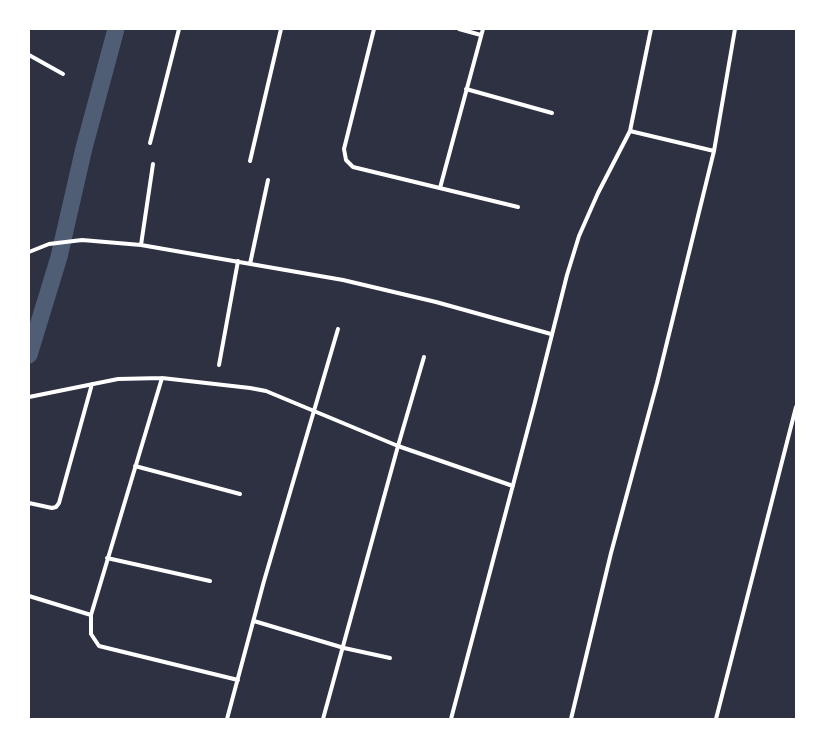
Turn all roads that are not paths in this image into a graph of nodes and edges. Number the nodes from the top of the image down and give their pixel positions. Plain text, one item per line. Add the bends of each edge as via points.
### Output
1 (179, 29) edge
2 (281, 29) edge
3 (374, 29) edge
4 (459, 29) edge
5 (482, 29) edge
6 (651, 29) edge
7 (735, 29) edge
8 (481, 35) junction
9 (29, 55) edge
10 (63, 74) dead end
11 (466, 89) junction
12 (552, 113) dead end
13 (630, 130) junction
14 (150, 143) dead end
15 (714, 151) junction
16 (250, 161) dead end
17 (153, 164) dead end
18 (268, 180) dead end
19 (440, 188) junction
20 (518, 207) dead end
21 (141, 245) junction
22 (29, 252) edge
23 (238, 261) junction
24 (250, 264) junction
25 (338, 329) dead end
26 (551, 334) junction
27 (424, 357) dead end
28 (218, 365) dead end
29 (162, 378) junction
30 (92, 384) junction
31 (29, 397) edge
32 (796, 407) edge
33 (314, 411) junction
34 (398, 446) junction
35 (135, 466) junction
36 (514, 486) junction
37 (240, 494) dead end
38 (29, 503) edge
39 (107, 558) junction
40 (210, 581) dead end
41 (29, 596) edge
42 (91, 615) junction
43 (254, 621) junction
44 (344, 648) junction
45 (390, 658) dead end
46 (238, 680) junction
47 (227, 719) edge
48 (324, 719) edge
49 (451, 719) edge
50 (571, 719) edge
51 (716, 719) edge

1 - 14 street
2 - 16 street
3 - 19 street via 344,150 346,160 352,167
4 - 8 street
5 - 8 street
6 - 13 street
7 - 15 street
8 - 11 street
9 - 10 street
11 - 12 street
11 - 19 street
13 - 15 street
13 - 26 street via 579,236
15 - 50 street
17 - 21 street
18 - 24 street
19 - 20 street
21 - 22 street via 82,240 50,244
21 - 23 street
23 - 24 street
23 - 28 street
24 - 26 street via 358,284 436,302
25 - 33 street
26 - 36 street
27 - 34 street
29 - 30 street via 118,379
29 - 33 street via 266,391
29 - 35 street
30 - 31 street
30 - 38 street via 60,503 52,508
32 - 51 street
33 - 34 street
33 - 43 street
34 - 36 street
34 - 44 street
35 - 37 street
35 - 39 street
36 - 49 street
39 - 40 street
39 - 42 street
41 - 42 street
42 - 46 street via 90,634 99,646
43 - 44 street
43 - 46 street
44 - 45 street
44 - 48 street
46 - 47 street

